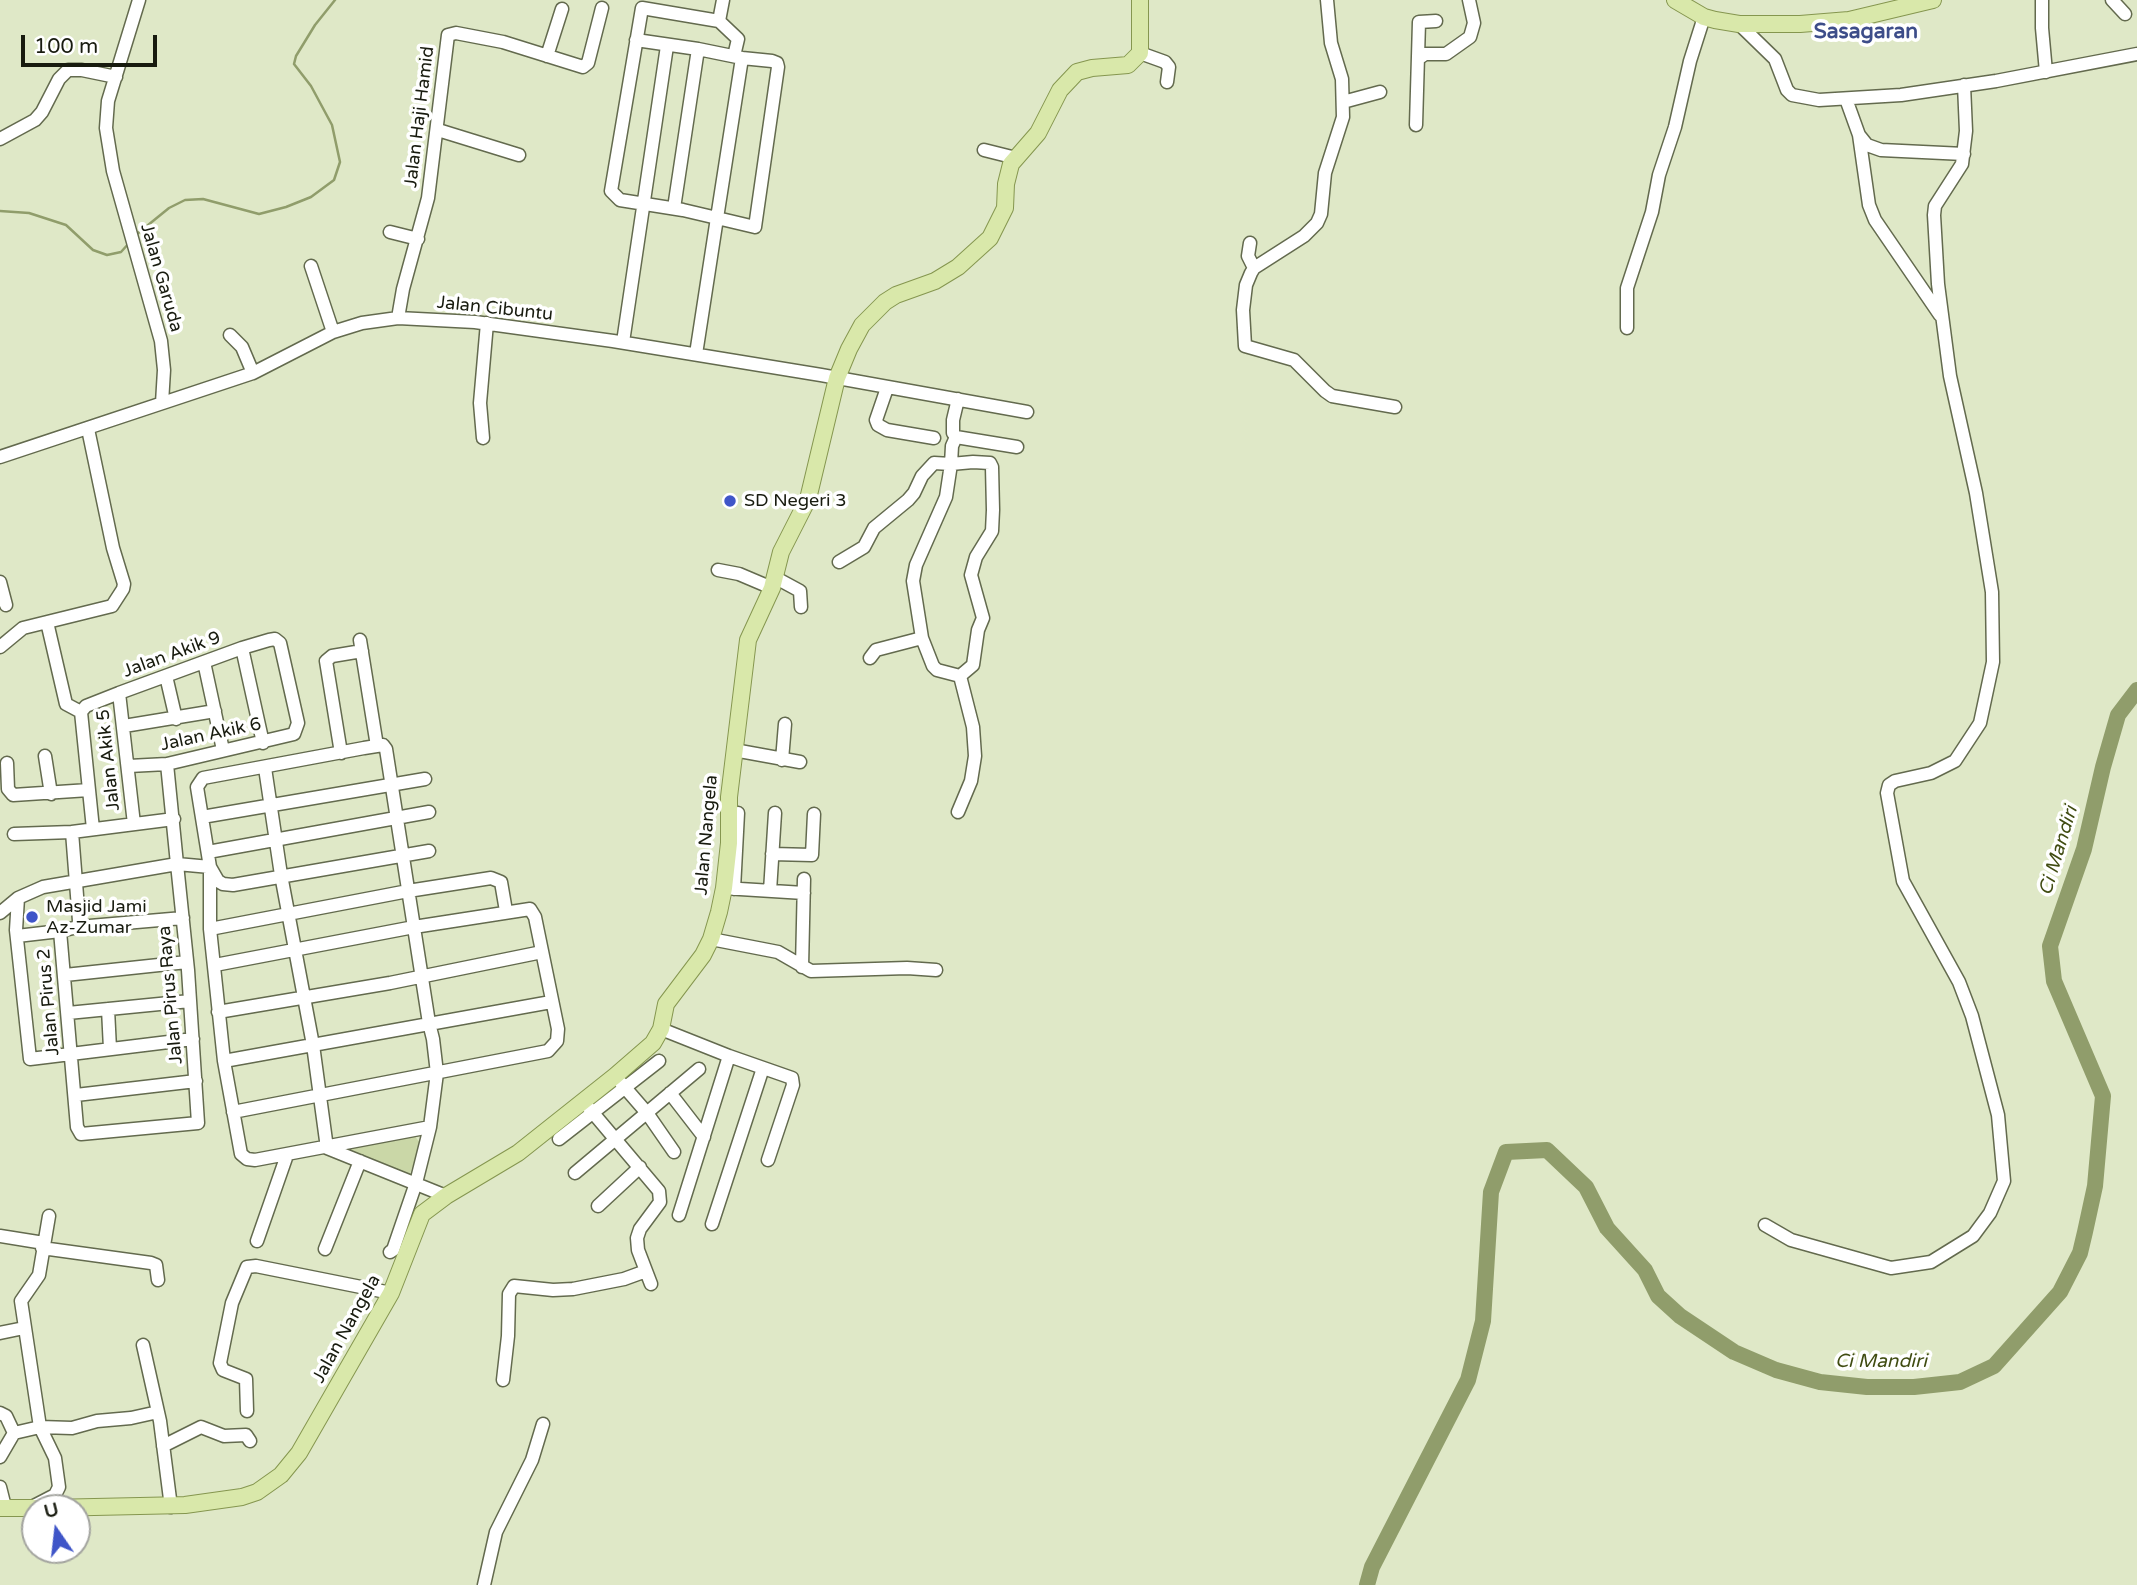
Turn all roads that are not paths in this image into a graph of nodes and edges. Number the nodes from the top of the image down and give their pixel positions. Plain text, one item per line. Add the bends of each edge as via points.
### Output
1 (139, 0) edge
2 (723, 0) edge
3 (1140, 0) edge
4 (1327, 0) edge
5 (1675, 0) edge
6 (1933, 0) edge
7 (2042, 0) edge
8 (2112, 0) edge
9 (643, 4) edge
10 (602, 8) dead end
11 (562, 9) dead end
12 (1472, 12) edge
13 (2125, 14) dead end
14 (1704, 17) junction
15 (719, 21) junction
16 (1436, 21) dead end
17 (1739, 24) junction
18 (636, 40) junction
19 (667, 46) junction
20 (698, 49) junction
21 (1140, 53) junction
22 (2137, 54) edge
23 (547, 57) junction
24 (738, 57) junction
25 (1418, 59) junction
26 (2046, 72) junction
27 (116, 77) junction
28 (1167, 82) dead end
29 (1964, 85) junction
30 (1380, 92) dead end
31 (1846, 99) junction
32 (1343, 102) junction
33 (1416, 125) dead end
34 (438, 130) junction
35 (1859, 135) junction
36 (0, 139) edge
37 (984, 150) dead end
38 (519, 155) dead end
39 (1964, 155) junction
40 (1016, 158) junction
41 (644, 204) junction
42 (674, 208) junction
43 (717, 218) junction
44 (390, 232) dead end
45 (418, 239) junction
46 (1250, 243) dead end
47 (311, 266) dead end
48 (1254, 268) junction
49 (398, 318) junction
50 (1942, 318) junction
51 (487, 323) junction
52 (1627, 328) dead end
53 (333, 332) junction
54 (230, 335) dead end
55 (623, 342) junction
56 (696, 354) junction
57 (253, 373) junction
58 (837, 378) junction
59 (887, 388) junction
60 (958, 399) junction
61 (162, 403) junction
62 (1395, 407) dead end
63 (1027, 412) dead end
64 (88, 429) junction
65 (956, 437) junction
66 (483, 438) dead end
67 (934, 438) dead end
68 (1017, 447) dead end
69 (0, 457) edge
70 (951, 464) junction
71 (839, 562) dead end
72 (718, 570) dead end
73 (0, 582) edge
74 (774, 583) junction
75 (6, 605) dead end
76 (801, 607) dead end
77 (47, 622) junction
78 (922, 638) junction
79 (0, 647) edge
80 (242, 648) junction
81 (870, 658) dead end
82 (204, 662) junction
83 (166, 676) junction
84 (960, 676) junction
85 (119, 693) junction
86 (215, 711) junction
87 (81, 712) junction
88 (176, 719) junction
89 (785, 724) dead end
90 (124, 726) junction
91 (297, 730) joint
92 (263, 743) junction
93 (377, 746) junction
94 (223, 750) junction
95 (734, 750) junction
96 (341, 752) junction
97 (45, 756) dead end
98 (782, 760) junction
99 (800, 762) dead end
100 (7, 763) dead end
101 (167, 764) junction
102 (129, 766) junction
103 (265, 768) junction
104 (425, 779) dead end
105 (392, 784) junction
106 (89, 790) junction
107 (51, 794) junction
108 (270, 805) junction
109 (958, 811) dead end
110 (429, 812) dead end
111 (738, 813) dead end
112 (775, 813) dead end
113 (814, 814) dead end
114 (202, 817) junction
115 (398, 818) junction
116 (174, 819) junction
117 (134, 824) junction
118 (93, 829) junction
119 (72, 832) junction
120 (14, 834) dead end
121 (276, 839) junction
122 (429, 850) dead end
123 (208, 852) junction
124 (772, 854) junction
125 (403, 856) junction
126 (179, 863) junction
127 (207, 866) junction
128 (281, 875) junction
129 (804, 879) dead end
130 (77, 881) junction
131 (729, 888) junction
132 (408, 891) junction
133 (770, 891) junction
134 (804, 893) junction
135 (18, 898) junction
136 (1, 910) edge
137 (506, 911) junction
138 (288, 913) junction
139 (183, 918) junction
140 (78, 927) junction
141 (414, 927) junction
142 (210, 929) junction
143 (60, 930) junction
144 (17, 936) junction
145 (711, 939) junction
146 (295, 950) junction
147 (542, 952) junction
148 (187, 962) junction
149 (215, 965) junction
150 (802, 967) junction
151 (936, 970) dead end
152 (65, 975) junction
153 (422, 976) junction
154 (303, 997) junction
155 (190, 1001) junction
156 (551, 1002) junction
157 (107, 1009) junction
158 (218, 1012) junction
159 (68, 1013) junction
160 (429, 1023) junction
161 (661, 1029) junction
162 (193, 1039) junction
163 (313, 1045) junction
164 (110, 1049) junction
165 (71, 1054) junction
166 (729, 1056) junction
167 (224, 1061) junction
168 (659, 1061) dead end
169 (762, 1068) junction
170 (699, 1069) dead end
171 (437, 1073) junction
172 (195, 1081) junction
173 (620, 1082) junction
174 (670, 1093) junction
175 (76, 1095) junction
176 (320, 1095) junction
177 (588, 1107) junction
178 (233, 1112) junction
179 (647, 1113) junction
180 (430, 1127) junction
181 (81, 1134) joint
182 (704, 1137) junction
183 (559, 1139) dead end
184 (616, 1139) junction
185 (327, 1147) junction
186 (674, 1152) dead end
187 (287, 1155) junction
188 (768, 1160) dead end
189 (360, 1161) junction
190 (640, 1167) junction
191 (575, 1173) dead end
192 (418, 1185) junction
193 (446, 1196) junction
194 (598, 1206) dead end
195 (422, 1214) junction
196 (679, 1215) dead end
197 (49, 1216) dead end
198 (712, 1224) dead end
199 (1765, 1225) dead end
200 (0, 1236) edge
201 (257, 1241) dead end
202 (43, 1245) junction
203 (325, 1249) dead end
204 (390, 1252) dead end
205 (646, 1271) junction
206 (158, 1280) dead end
207 (651, 1284) dead end
208 (391, 1293) junction
209 (24, 1328) junction
210 (0, 1333) edge
211 (143, 1345) dead end
212 (503, 1380) dead end
213 (247, 1411) dead end
214 (158, 1412) junction
215 (0, 1413) edge
216 (542, 1424) dead end
217 (40, 1427) junction
218 (14, 1433) junction
219 (250, 1441) dead end
220 (163, 1446) junction
221 (0, 1457) edge
222 (0, 1487) edge
223 (56, 1494) edge
224 (171, 1507) junction
225 (2, 1508) edge
226 (21, 1508) edge
227 (91, 1508) edge
228 (484, 1585) edge

1 - 27 street, Jalan Garuda
2 - 15 street
3 - 21 main road
4 - 32 street
5 - 14 main road
6 - 17 main road via 1849,20
7 - 26 street
8 - 13 street
9 - 15 street
9 - 18 street
10 - 23 street, Jalan Haji Hamid via 586,65
11 - 23 street
12 - 25 street via 1471,37 1446,54 1425,54
14 - 17 main road
14 - 52 street via 1628,288
15 - 24 street via 738,39
16 - 25 street via 1419,22
17 - 31 street via 1775,59 1792,95
18 - 19 street
18 - 41 street via 611,191 620,200
19 - 20 street
19 - 41 street
20 - 24 street
20 - 42 street
21 - 28 street via 1166,62
21 - 40 main road, Jalan Nangela via 1128,65 1092,68 1071,77 1038,133
22 - 26 street
23 - 34 street, Jalan Haji Hamid via 503,42 448,35
24 - 43 street
24 - 43 street via 772,61 778,67 755,227
25 - 33 street
26 - 29 street
27 - 36 street via 68,70 35,120
27 - 61 street, Jalan Garuda via 108,102 107,144 161,341
29 - 31 street
29 - 39 street
30 - 32 street
31 - 35 street
32 - 48 street via 1319,220 1304,236
34 - 38 street
34 - 45 street, Jalan Haji Hamid
35 - 39 street via 1867,145 1881,150
35 - 50 street via 1875,220
37 - 40 street
39 - 50 street via 1934,206
40 - 58 main road, Jalan Nangela via 1006,184 1006,208 990,238 958,267 885,302 862,325
41 - 42 street
41 - 55 street
42 - 43 street
43 - 56 street
44 - 45 street
45 - 49 street, Jalan Haji Hamid
46 - 48 street via 1248,256
47 - 53 street
48 - 62 street via 1244,301 1245,345 1294,360 1332,396
49 - 51 street, Jalan Cibuntu
49 - 53 street, Jalan Cibuntu
50 - 199 street via 1992,592 1993,662 1980,723 1955,761 1931,773 1895,781 1887,793 1903,881 1959,982 1972,1016 1998,1115 2004,1181 1990,1213 1973,1236 1931,1262 1891,1268 1791,1240
51 - 55 street, Jalan Cibuntu
51 - 66 street
53 - 57 street, Jalan Cibuntu
54 - 57 street via 239,342
55 - 56 street, Jalan Cibuntu
56 - 58 street, Jalan Cibuntu
57 - 61 street, Jalan Cibuntu
58 - 59 street, Jalan Cibuntu
58 - 74 main road, Jalan Nangela via 808,499 780,552
59 - 60 street, Jalan Cibuntu
59 - 67 street via 878,425
60 - 63 street, Jalan Cibuntu
60 - 65 street via 953,420
61 - 64 street
64 - 69 street
64 - 77 street via 124,586 111,606
65 - 68 street
65 - 70 street
70 - 71 street via 933,463 915,493 876,526 864,547
70 - 78 street via 946,497 914,573
70 - 84 street via 985,462 992,467 992,531 971,575 983,618 973,666
72 - 74 street
73 - 75 street
74 - 76 street via 800,591
74 - 95 main road, Jalan Nangela via 748,640
77 - 79 street via 23,628
77 - 87 street via 66,704
78 - 81 street via 876,650
78 - 84 street via 937,670
80 - 82 street, Jalan Akik 9
80 - 91 street, Jalan Akik 9 via 269,640 281,644
80 - 92 street
82 - 83 street, Jalan Akik 9
82 - 86 street
83 - 85 street, Jalan Akik 9
83 - 88 street
84 - 109 street via 975,756 971,781
85 - 87 street, Jalan Akik 9
85 - 90 street, Jalan Akik 5
86 - 88 street
86 - 94 street
87 - 106 street
88 - 90 street
89 - 98 street
90 - 102 street, Jalan Akik 5
91 - 92 street, Jalan Akik 6 via 292,736
92 - 94 street, Jalan Akik 6
93 - 96 street
93 - 96 street via 361,645 326,661
93 - 105 street via 386,749
94 - 101 street, Jalan Akik 6
95 - 98 street
95 - 131 main road, Jalan Nangela
96 - 103 street
97 - 107 street
98 - 99 street
100 - 107 street via 8,789 13,795
101 - 102 street, Jalan Akik 6
101 - 116 street, Jalan Pirus Raya
102 - 117 street, Jalan Akik 5
103 - 108 street
103 - 114 street via 202,778 197,787
104 - 105 street
105 - 108 street
105 - 115 street
106 - 107 street
106 - 118 street
108 - 114 street
108 - 121 street
110 - 115 street
111 - 131 street
112 - 124 street
113 - 124 street via 812,855
114 - 123 street
115 - 121 street
115 - 125 street
116 - 117 street
116 - 126 street, Jalan Pirus Raya
117 - 118 street
118 - 119 street
119 - 120 street
119 - 130 street
121 - 123 street
121 - 128 street
122 - 125 street
123 - 127 street
124 - 133 street
125 - 128 street
125 - 132 street
126 - 127 street
126 - 130 street
126 - 139 street, Jalan Pirus Raya
127 - 128 street via 223,884
127 - 142 street
128 - 138 street
129 - 134 street
130 - 135 street via 43,887
130 - 140 street
131 - 133 street
131 - 145 main road, Jalan Nangela
132 - 137 street via 495,878 503,886
132 - 138 street
132 - 141 street
133 - 134 street
134 - 150 street
135 - 136 street
135 - 144 street
137 - 141 street
137 - 147 street via 532,910
138 - 142 street
138 - 146 street
139 - 140 street, Jalan Pirus 2
139 - 148 street, Jalan Pirus Raya
140 - 143 street, Jalan Pirus 2
141 - 146 street
141 - 153 street
142 - 149 street
143 - 144 street
143 - 152 street, Jalan Pirus 2
144 - 165 street via 30,1059
145 - 150 street via 778,952
145 - 161 main road, Jalan Nangela via 666,1004
146 - 149 street
146 - 154 street
147 - 153 street
147 - 156 street
148 - 152 street
148 - 155 street, Jalan Pirus Raya
149 - 158 street
150 - 151 street via 826,972
152 - 159 street, Jalan Pirus 2
153 - 154 street
153 - 160 street
154 - 158 street
154 - 163 street
155 - 157 street
155 - 162 street, Jalan Pirus Raya
156 - 160 street
156 - 171 street via 558,1033 553,1048
157 - 159 street
157 - 164 street
158 - 167 street
159 - 165 street, Jalan Pirus 2
160 - 163 street
160 - 171 street
161 - 166 street
161 - 173 main road, Jalan Nangela
162 - 164 street
162 - 172 street, Jalan Pirus Raya
163 - 167 street
163 - 176 street
164 - 165 street
165 - 175 street, Jalan Pirus 2
166 - 169 street
166 - 182 street
167 - 178 street
168 - 173 street
169 - 188 street via 793,1082
169 - 198 street
170 - 174 street
171 - 176 street
171 - 180 street
172 - 175 street
172 - 181 street, Jalan Pirus Raya via 198,1123
173 - 177 main road, Jalan Nangela
173 - 179 street
174 - 179 street
174 - 182 street
175 - 181 street, Jalan Pirus 2
176 - 178 street
176 - 185 street
177 - 183 street
177 - 184 street
177 - 193 main road, Jalan Nangela
178 - 187 street via 244,1157
179 - 184 street
179 - 186 street
180 - 185 street
180 - 192 street
182 - 196 street
184 - 190 street
184 - 191 street
185 - 187 street
185 - 189 street
187 - 201 street
189 - 192 street
189 - 203 street
190 - 194 street
190 - 205 street via 660,1196 638,1234
192 - 193 street
192 - 195 street
192 - 204 street
193 - 195 main road, Jalan Nangela
195 - 208 main road, Jalan Nangela
197 - 202 street
200 - 202 street
202 - 206 street via 151,1263 156,1265
202 - 209 street via 37,1280 21,1301
205 - 207 street
205 - 212 street via 573,1289 514,1286 509,1294
208 - 213 street via 247,1267 232,1303 220,1363 223,1370 246,1379
208 - 224 main road, Jalan Nangela via 299,1453 281,1475 242,1497
209 - 210 street
209 - 217 street
211 - 214 street
214 - 217 street via 72,1428
214 - 220 street
215 - 218 street
216 - 228 street via 532,1460 496,1532
217 - 218 street
217 - 223 street via 55,1458 59,1487
218 - 221 street
219 - 220 street via 246,1435 224,1436 201,1427
220 - 224 street
222 - 225 street
224 - 227 main road, Jalan Nangela
225 - 226 main road

